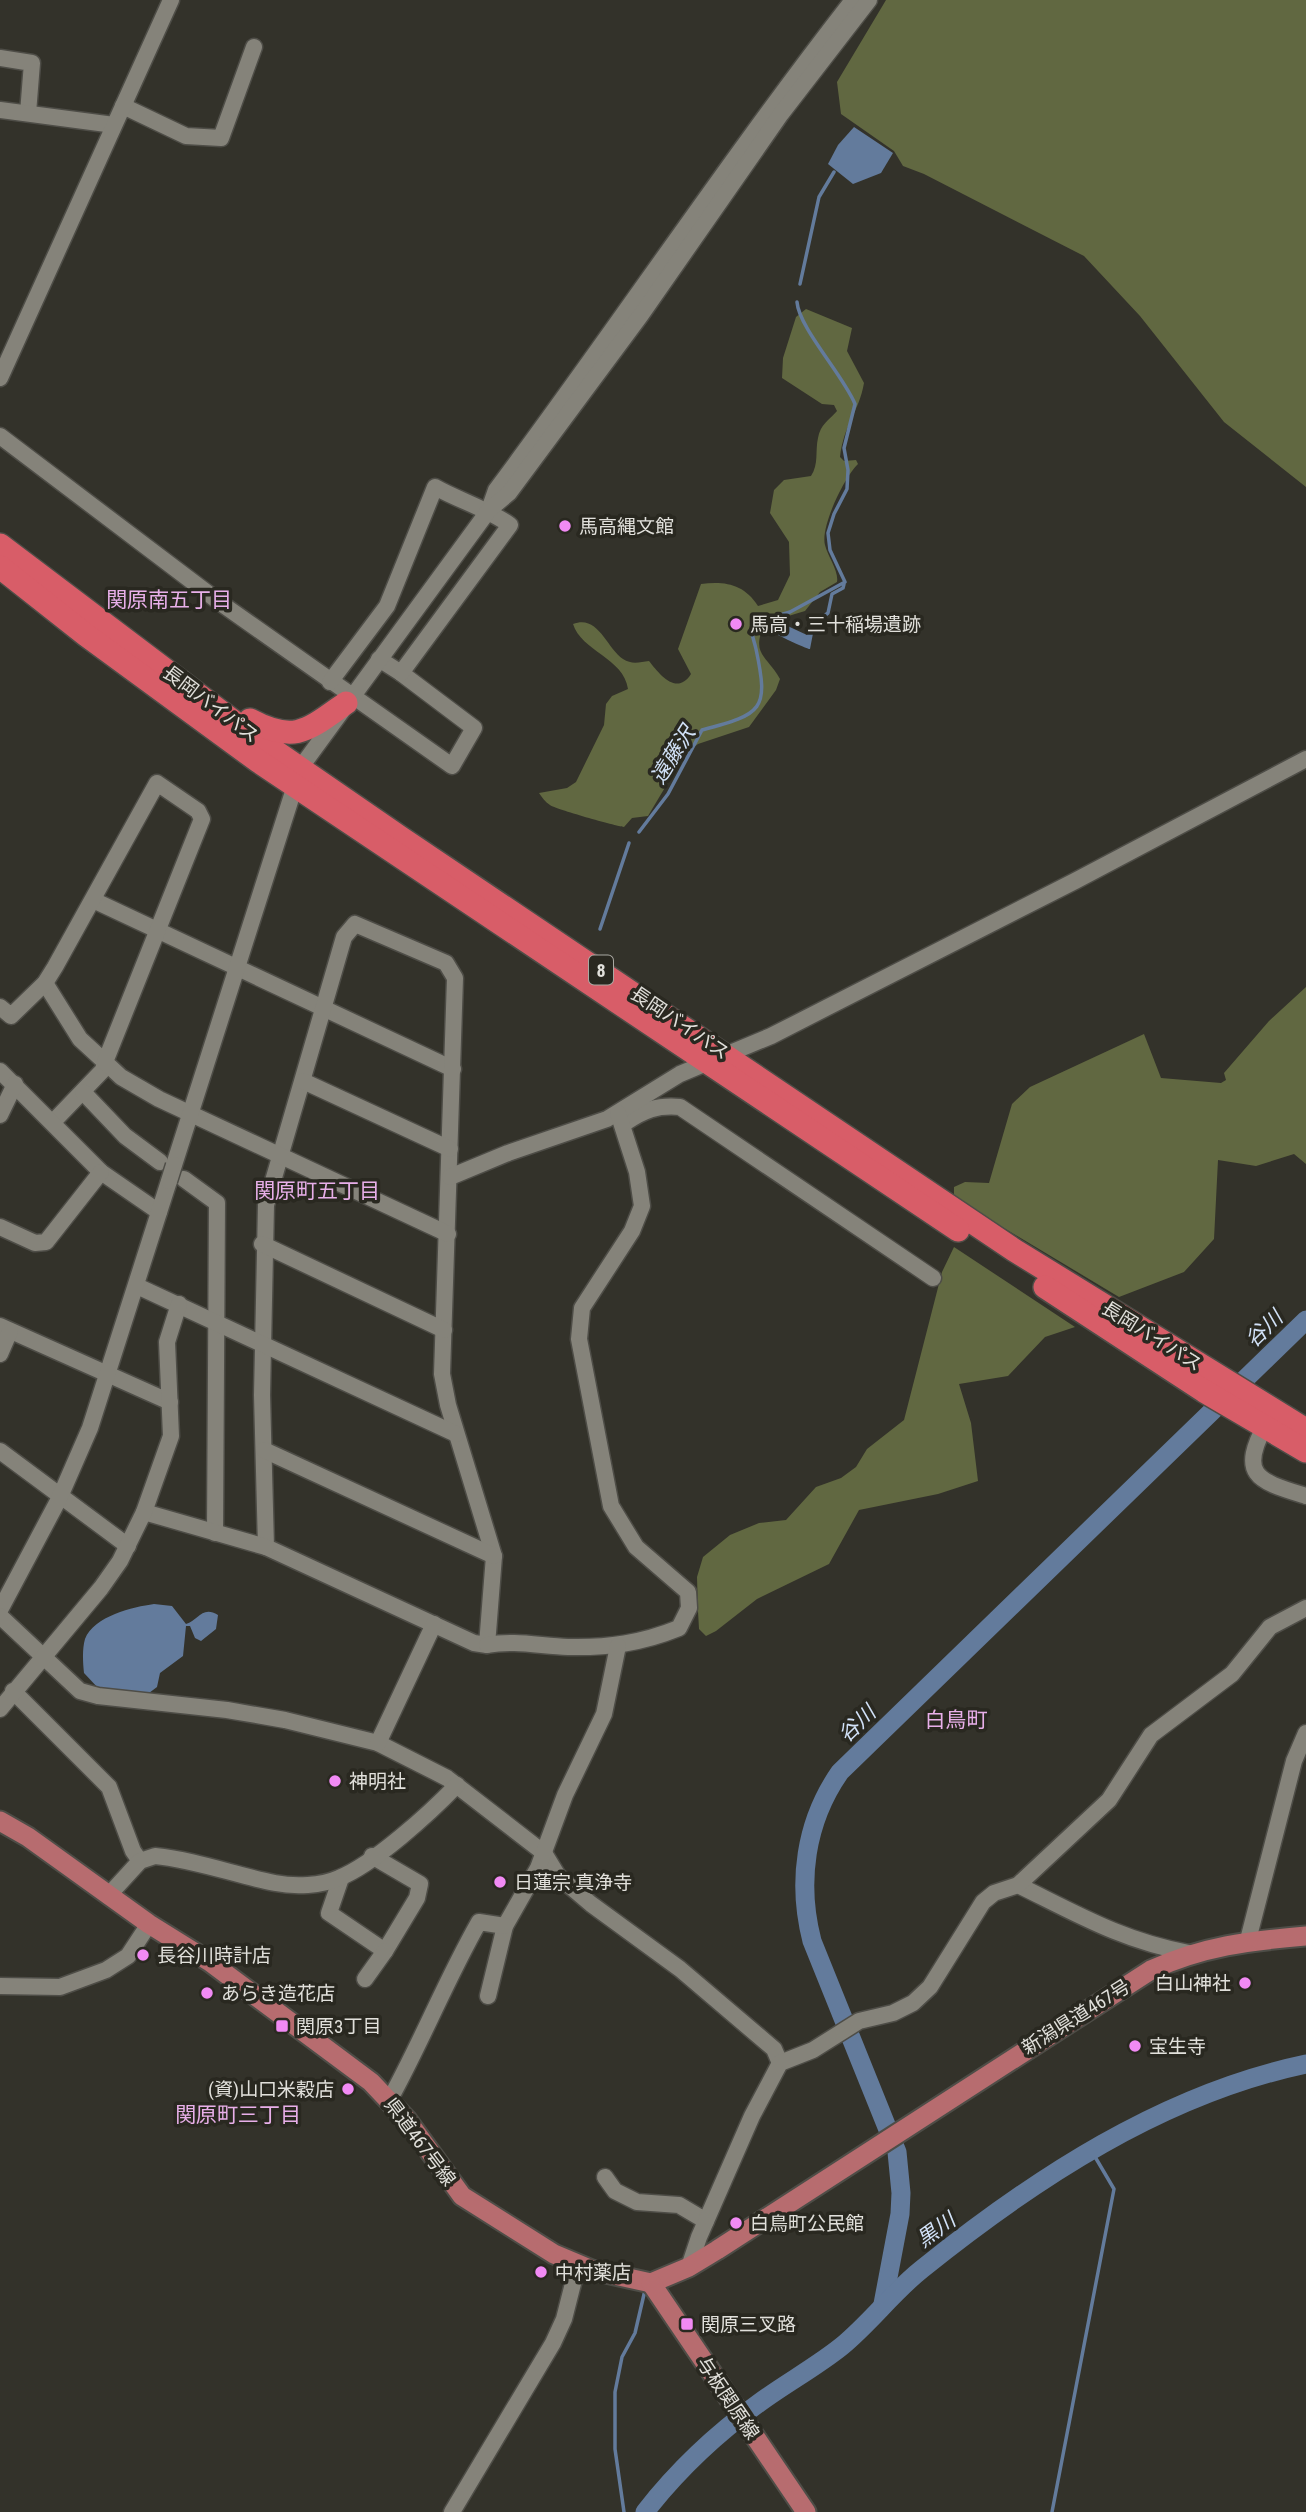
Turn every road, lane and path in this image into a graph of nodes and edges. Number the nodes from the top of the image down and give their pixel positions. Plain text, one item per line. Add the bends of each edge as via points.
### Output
1 (171, 0) edge
2 (853, 0) edge
3 (869, 0) edge
4 (254, 47) dead end
5 (0, 58) edge
6 (123, 106) junction
7 (0, 110) edge
8 (28, 113) junction
9 (114, 125) junction
10 (0, 378) edge
11 (0, 436) edge
12 (489, 510) junction
13 (0, 545) edge
14 (0, 567) edge
15 (379, 659) junction
16 (401, 673) junction
17 (330, 682) junction
18 (186, 685) junction
19 (349, 700) junction
20 (1306, 759) edge
21 (297, 776) junction
22 (93, 900) junction
23 (158, 932) junction
24 (236, 969) junction
25 (44, 982) junction
26 (0, 1007) edge
27 (324, 1009) junction
28 (719, 1059) junction
29 (105, 1062) junction
30 (453, 1069) junction
31 (0, 1071) edge
32 (303, 1081) junction
33 (15, 1084) junction
34 (83, 1092) junction
35 (0, 1115) edge
36 (190, 1115) junction
37 (621, 1118) junction
38 (53, 1122) junction
39 (450, 1149) junction
40 (278, 1155) junction
41 (101, 1172) junction
42 (172, 1172) junction
43 (450, 1177) junction
44 (159, 1212) junction
45 (0, 1227) edge
46 (448, 1234) junction
47 (262, 1244) junction
48 (933, 1278) dead end
49 (137, 1286) junction
50 (179, 1304) junction
51 (215, 1321) junction
52 (5, 1328) edge
53 (444, 1330) junction
54 (262, 1344) junction
55 (0, 1353) edge
56 (108, 1375) junction
57 (170, 1402) junction
58 (1259, 1417) junction
59 (1306, 1430) edge
60 (456, 1434) junction
61 (264, 1450) junction
62 (0, 1451) edge
63 (1306, 1451) edge
64 (1306, 1496) edge
65 (59, 1499) junction
66 (144, 1512) junction
67 (215, 1533) junction
68 (128, 1546) junction
69 (266, 1547) junction
70 (494, 1556) junction
71 (1306, 1608) edge
72 (0, 1610) edge
73 (0, 1616) edge
74 (434, 1624) junction
75 (487, 1645) junction
76 (618, 1646) junction
77 (41, 1656) junction
78 (13, 1692) junction
79 (0, 1709) edge
80 (1306, 1733) edge
81 (378, 1744) junction
82 (457, 1785) junction
83 (0, 1821) edge
84 (544, 1853) junction
85 (372, 1856) junction
86 (140, 1861) junction
87 (341, 1878) junction
88 (1018, 1885) junction
89 (108, 1896) junction
90 (149, 1924) junction
91 (505, 1926) junction
92 (1306, 1936) edge
93 (1248, 1940) junction
94 (385, 1951) junction
95 (1189, 1953) junction
96 (365, 1979) dead end
97 (0, 1986) edge
98 (488, 1996) dead end
99 (780, 2063) junction
100 (390, 2099) junction
101 (605, 2177) dead end
102 (706, 2221) junction
103 (578, 2264) junction
104 (689, 2267) junction
105 (651, 2283) junction
106 (452, 2512) edge
107 (806, 2512) edge

1 - 6 street
2 - 12 street via 782,91 496,490
3 - 12 street via 781,114 509,493
4 - 6 street via 221,138 187,136
5 - 8 street via 32,64
6 - 9 street
7 - 8 street
8 - 9 street
9 - 10 street
11 - 17 street
12 - 15 street
12 - 16 street via 510,525
12 - 17 street via 435,487 387,606
13 - 18 highway, 長岡バイパス / 8
14 - 21 highway, 長岡バイパス / 8 via 97,643
15 - 16 street
15 - 19 street
16 - 19 street via 474,728 452,765
17 - 19 street
18 - 19 highway via 266,729 285,734 302,732
18 - 21 highway, 長岡バイパス / 8
19 - 21 street
20 - 28 street via 1075,881
21 - 24 street
21 - 28 highway, 長岡バイパス / 8
22 - 23 street
22 - 23 street via 157,783 198,811 202,819
22 - 25 street
23 - 24 street
23 - 29 street
24 - 27 street
24 - 36 street
25 - 26 street via 11,1016
25 - 29 street via 80,1039
27 - 30 street
27 - 30 street via 344,936 355,924 446,963 455,978
27 - 32 street
28 - 37 street via 680,1074
28 - 58 highway, 長岡バイパス / 8
29 - 34 street
29 - 36 street via 138,1088
30 - 39 street
31 - 33 street
32 - 39 street
32 - 40 street
33 - 35 street
33 - 38 street
34 - 38 street
34 - 42 street via 125,1136
36 - 40 street
36 - 42 street
37 - 43 street
37 - 48 street via 660,1105 680,1107
37 - 76 street via 641,1186 642,1206 632,1231 582,1308 579,1339 611,1506 636,1547 688,1592 689,1608 679,1628
38 - 41 street
39 - 43 street
40 - 46 street
40 - 47 street
41 - 44 street
41 - 45 street via 46,1242 35,1243
42 - 44 street
42 - 51 street via 217,1203
43 - 46 street
44 - 49 street
46 - 53 street
47 - 53 street
47 - 54 street
49 - 50 street
49 - 56 street
50 - 51 street
50 - 57 street via 167,1342
51 - 54 street
51 - 67 street
52 - 55 street
52 - 56 street
53 - 60 street via 442,1374
54 - 60 street
54 - 61 street
56 - 57 street
56 - 65 street
57 - 66 street via 169,1446
58 - 59 highway, 長岡バイパス / 8
58 - 63 highway, 長岡バイパス / 8
58 - 64 street via 1254,1471 1261,1482
60 - 70 street
61 - 69 street
61 - 70 street
62 - 65 street
65 - 68 street
65 - 72 street
66 - 67 street
66 - 68 street
67 - 69 street
68 - 77 street via 101,1588
69 - 74 street
70 - 75 street
71 - 88 street via 1270,1627 1232,1674 1151,1735 1109,1800
73 - 77 street
74 - 75 street
74 - 81 street
75 - 76 street
76 - 84 street via 604,1714
77 - 78 street
77 - 81 street via 90,1694 239,1712
78 - 79 street
78 - 86 street via 109,1787
80 - 93 street via 1294,1761
81 - 82 street
82 - 84 street
82 - 85 street
83 - 89 main road, 県道467号線
84 - 91 street
84 - 99 street via 558,1876 680,1969 774,2049
85 - 87 street
85 - 94 street via 420,1884 417,1898
86 - 87 street via 163,1857 295,1885
86 - 89 street
87 - 94 street via 329,1913
88 - 95 street via 1134,1941
88 - 99 street via 994,1893 975,1911 922,1996 893,2013 859,2021 813,2050
89 - 90 main road, 県道467号線
90 - 97 street via 128,1956 106,1970 60,1987
90 - 100 main road, 県道467号線 via 210,1962
91 - 98 street
91 - 100 street via 479,1922
92 - 93 main road, 新潟県道467号
93 - 95 main road, 新潟県道467号
94 - 96 street
95 - 104 main road, 新潟県道467号 via 1151,1970
99 - 102 street
100 - 103 main road, 県道467号線 via 462,2196 554,2254
101 - 102 street via 615,2191 636,2202 679,2205
102 - 104 street
103 - 105 main road, 県道467号線
103 - 106 street via 553,2343
104 - 105 main road
105 - 107 main road, 与板関原線

